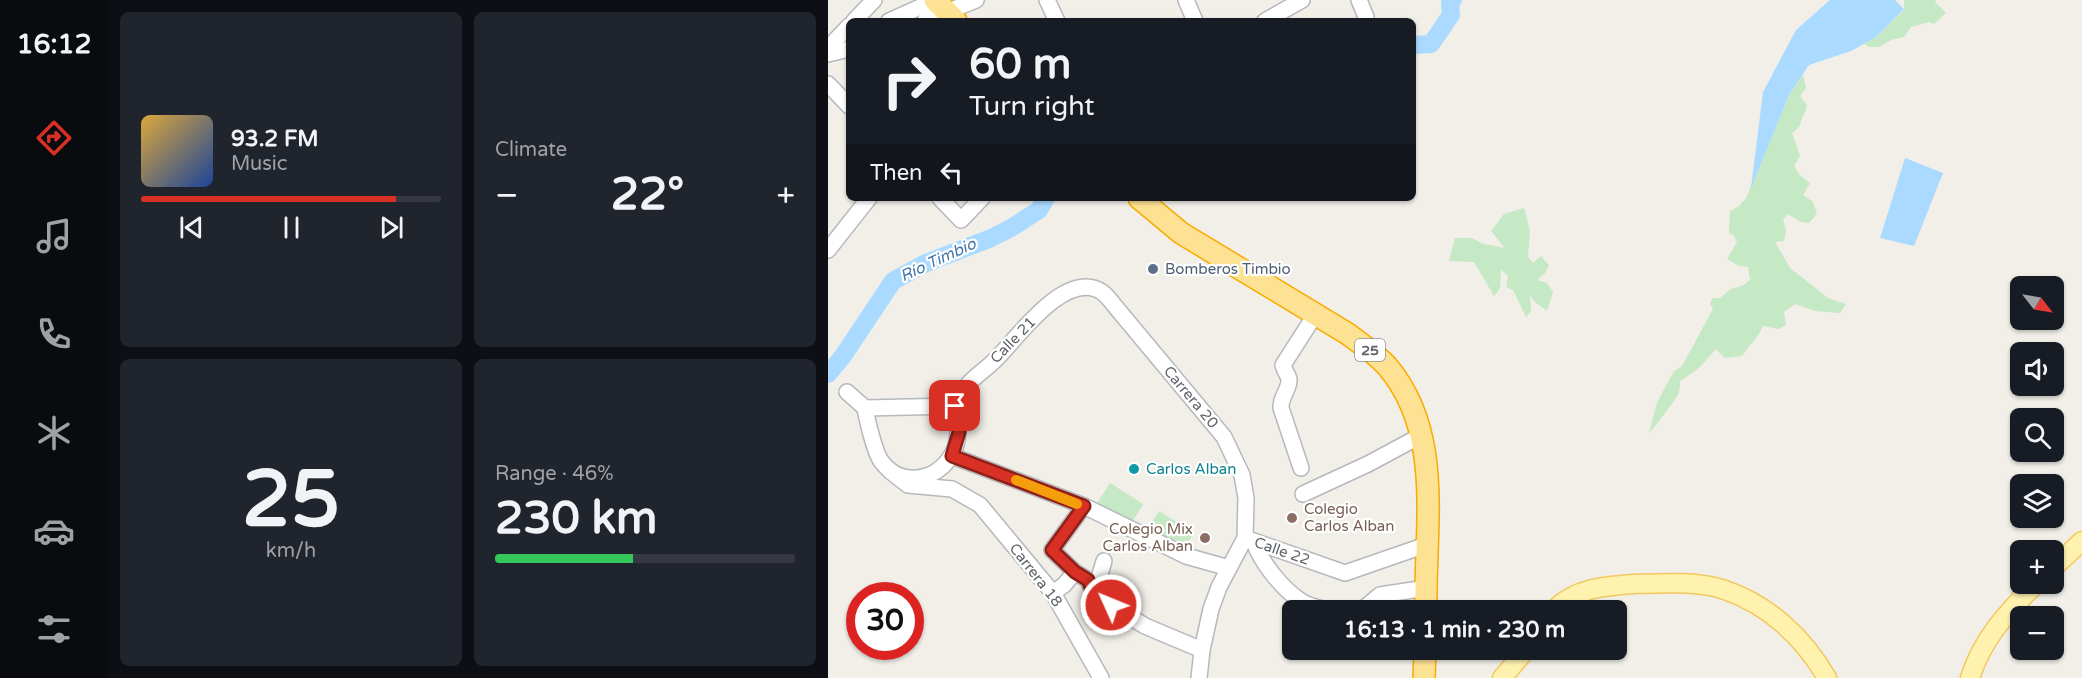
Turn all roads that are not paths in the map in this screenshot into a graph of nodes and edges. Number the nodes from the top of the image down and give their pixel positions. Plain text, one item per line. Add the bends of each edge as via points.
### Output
1 (874, 0) edge
2 (976, 0) edge
3 (1047, 0) edge
4 (1186, 0) edge
5 (1302, 0) edge
6 (1359, 0) edge
7 (942, 7) edge
8 (1366, 17) dead end
9 (857, 18) edge
10 (900, 18) edge
11 (929, 18) edge
12 (1056, 18) edge
13 (1194, 18) edge
14 (1270, 18) edge
15 (846, 30) edge
16 (835, 45) edge
17 (828, 84) edge
18 (846, 103) edge
19 (867, 201) edge
20 (943, 201) edge
21 (979, 201) edge
22 (1144, 201) edge
23 (828, 250) edge
24 (1083, 288) joint
25 (1316, 315) junction
26 (847, 392) dead end
27 (955, 406) junction
28 (865, 408) junction
29 (1422, 435) junction
30 (952, 456) junction
31 (1301, 468) dead end
32 (890, 471) junction
33 (1303, 494) dead end
34 (1084, 506) junction
35 (1250, 540) junction
36 (2082, 542) edge
37 (1426, 545) junction
38 (2064, 558) edge
39 (1104, 561) dead end
40 (1229, 568) junction
41 (1075, 572) junction
42 (1426, 588) junction
43 (1053, 593) junction
44 (2026, 594) edge
45 (1094, 595) junction
46 (1299, 600) edge
47 (1374, 600) edge
48 (1426, 600) edge
49 (1566, 600) edge
50 (1202, 650) junction
51 (1425, 660) edge
52 (1517, 660) edge
53 (1101, 678) edge
54 (1199, 678) edge
55 (1424, 678) edge
56 (1502, 678) edge
57 (1827, 678) edge
58 (1970, 678) edge

1 - 9 street
2 - 7 street
3 - 12 street
4 - 13 street
5 - 14 street
6 - 8 street
7 - 10 street
7 - 11 street
15 - 16 street
17 - 18 street
19 - 23 street
20 - 21 street via 961,220
22 - 25 highway, 25 via 1181,232
24 - 27 street, Calle 21 via 1056,297 1039,312 998,358 968,384
24 - 35 street, Carrera 20 via 1101,291 1224,437 1242,475
25 - 29 highway, 25 via 1368,348 1386,366 1401,386
25 - 31 street via 1283,365 1289,382 1280,400 1281,408
26 - 28 street
27 - 28 street
27 - 30 street via 959,432
28 - 32 street via 879,459
29 - 33 street
29 - 37 highway, 25 via 1427,459
30 - 32 street via 926,478 914,479
30 - 34 street
32 - 43 street, Carrera 18 via 908,485 952,489 980,506
34 - 40 street via 1186,556
34 - 41 street via 1052,550
35 - 37 street, Calle 22 via 1345,573
35 - 40 street, Calle 22
35 - 46 street via 1274,576
36 - 38 main road
37 - 42 highway, 25
39 - 45 street
40 - 50 street, Calle 22 via 1211,609
41 - 43 street
41 - 45 street via 1088,580
42 - 47 street via 1380,595
42 - 48 highway, 25
43 - 53 street, Carrera 18
44 - 58 main road via 1996,626
45 - 50 street via 1145,626
49 - 57 main road via 1593,588 1678,583 1724,590 1784,622
50 - 54 street, Calle 22
51 - 55 highway
52 - 56 main road

